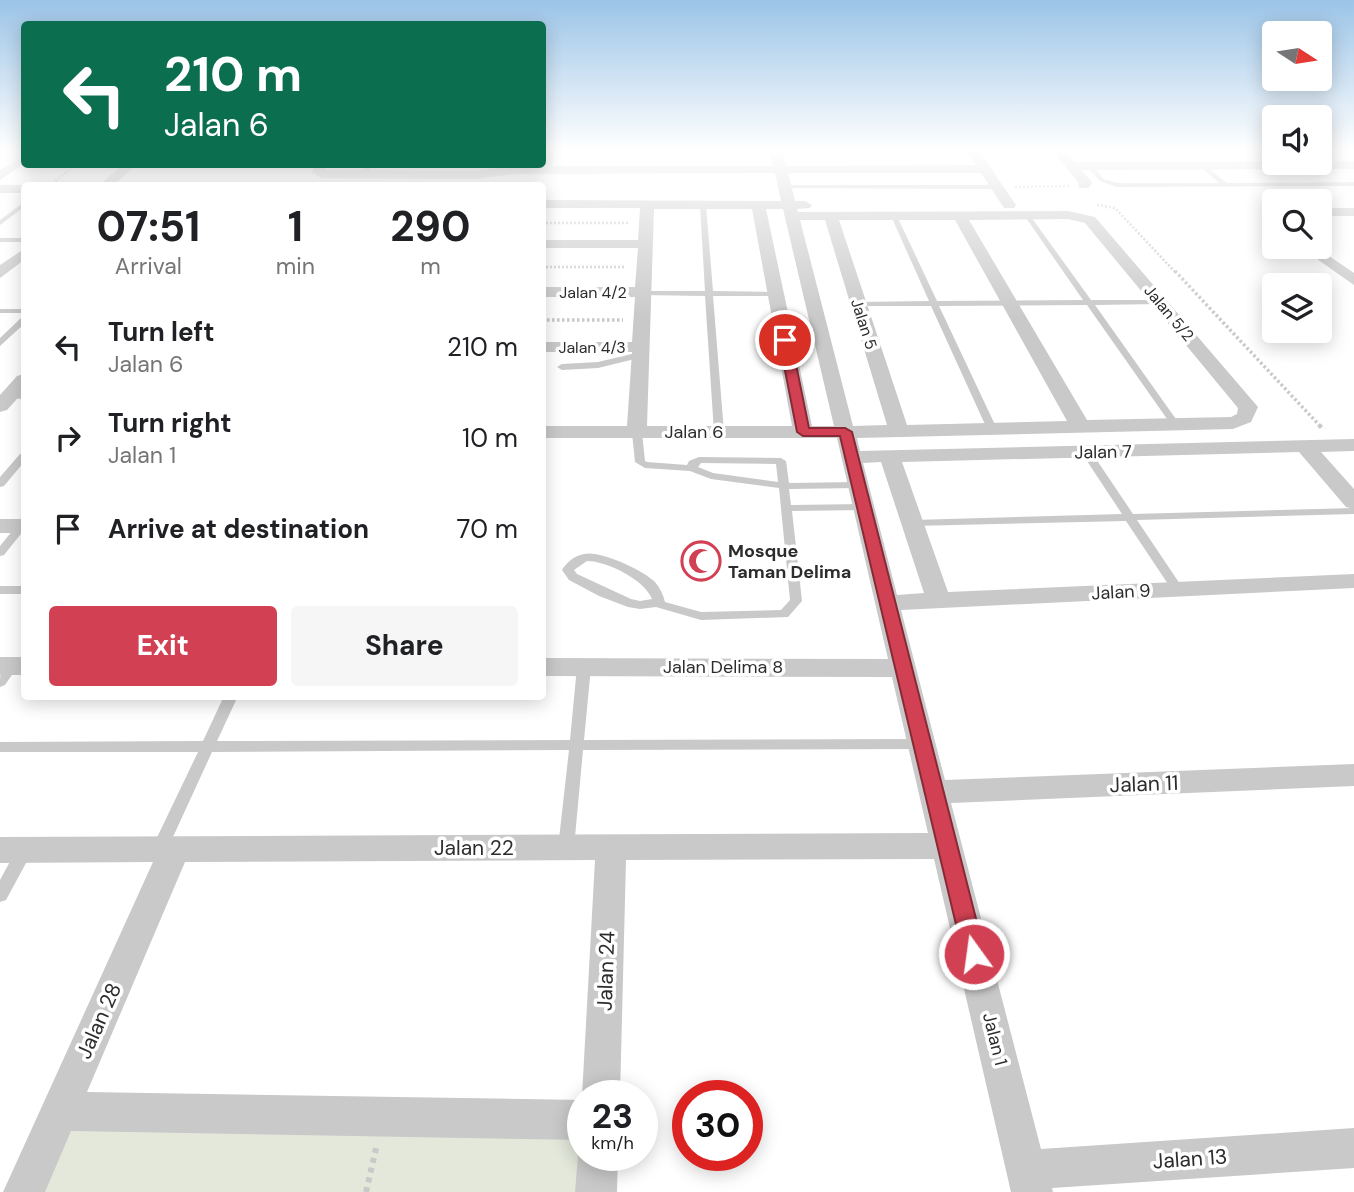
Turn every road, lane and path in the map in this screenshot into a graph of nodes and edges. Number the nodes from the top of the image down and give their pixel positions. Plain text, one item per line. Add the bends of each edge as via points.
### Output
1 (21, 207) edge
2 (648, 207) edge
3 (703, 207) edge
4 (758, 207) edge
5 (789, 207) edge
6 (800, 207) edge
7 (1112, 207) edge
8 (1332, 212) edge
9 (1354, 212) edge
10 (1027, 215) junction
11 (831, 216) junction
12 (894, 216) junction
13 (960, 216) junction
14 (0, 223) edge
15 (546, 223) edge
16 (647, 223) junction
17 (0, 240) edge
18 (21, 240) edge
19 (546, 244) edge
20 (646, 244) junction
21 (21, 256) edge
22 (1324, 259) edge
23 (546, 267) edge
24 (645, 267) junction
25 (0, 273) edge
26 (1354, 280) edge
27 (546, 292) edge
28 (643, 293) junction
29 (709, 293) junction
30 (776, 294) junction
31 (1088, 302) junction
32 (1160, 302) junction
33 (1010, 303) junction
34 (858, 304) junction
35 (932, 304) junction
36 (0, 311) edge
37 (21, 311) edge
38 (546, 320) edge
39 (642, 320) junction
40 (21, 323) edge
41 (13, 331) junction
42 (21, 331) edge
43 (0, 343) edge
44 (546, 347) edge
45 (640, 351) junction
46 (562, 367) dead end
47 (21, 384) edge
48 (11, 399) edge
49 (1247, 415) joint
50 (1175, 424) junction
51 (1080, 426) junction
52 (992, 429) junction
53 (899, 431) junction
54 (546, 432) edge
55 (719, 432) junction
56 (803, 432) junction
57 (845, 432) junction
58 (636, 433) junction
59 (1347, 446) edge
60 (1305, 447) junction
61 (1086, 452) junction
62 (851, 457) junction
63 (890, 457) junction
64 (21, 460) edge
65 (692, 468) junction
66 (0, 484) edge
67 (784, 486) junction
68 (861, 496) junction
69 (1354, 502) edge
70 (787, 508) junction
71 (1354, 511) edge
72 (1130, 517) junction
73 (913, 523) junction
74 (16, 526) edge
75 (0, 552) edge
76 (1354, 581) edge
77 (0, 590) edge
78 (21, 590) edge
79 (1178, 590) junction
80 (939, 601) junction
81 (656, 603) junction
82 (887, 603) junction
83 (546, 667) edge
84 (584, 667) junction
85 (904, 668) junction
86 (229, 700) edge
87 (923, 744) junction
88 (576, 745) junction
89 (208, 746) junction
90 (0, 747) edge
91 (1354, 775) edge
92 (934, 792) junction
93 (948, 846) junction
94 (611, 847) junction
95 (566, 848) junction
96 (167, 849) junction
97 (13, 850) edge
98 (0, 895) edge
99 (602, 1080) edge
100 (60, 1111) junction
101 (384, 1116) junction
102 (567, 1120) edge
103 (1354, 1148) edge
104 (597, 1171) edge
105 (1029, 1181) edge
106 (24, 1192) edge
107 (366, 1192) edge
108 (596, 1192) edge

1 - 14 lane
2 - 16 street
3 - 29 lane
4 - 30 street
5 - 57 street, Jalan 1
6 - 11 street
7 - 59 path
8 - 9 street
10 - 13 street
10 - 31 lane
10 - 32 street, Jalan 5/2 via 1083,217 1096,223
11 - 12 street
11 - 34 street, Jalan 5
12 - 13 street
12 - 35 lane
13 - 33 street
15 - 16 path
16 - 20 street
17 - 18 lane
19 - 20 street
20 - 24 street
21 - 25 street
22 - 26 street
23 - 24 path
24 - 28 street
27 - 28 street, Jalan 4/2
28 - 29 lane
28 - 39 street
29 - 30 lane
29 - 55 lane
30 - 56 street
31 - 32 lane
31 - 33 lane
31 - 50 lane
32 - 49 street, Jalan 5/2 via 1248,407
33 - 35 lane
33 - 51 street
34 - 35 lane
34 - 53 street, Jalan 5
35 - 52 lane
36 - 37 lane
38 - 39 path
39 - 45 street
40 - 41 lane
41 - 42 lane
41 - 43 lane
44 - 45 street, Jalan 4/3
45 - 46 lane via 598,365
45 - 58 street
47 - 48 street
49 - 50 street, Jalan 6 via 1233,423
50 - 51 street, Jalan 6
51 - 52 street, Jalan 6
52 - 53 street, Jalan 6
53 - 57 street, Jalan 6
54 - 58 street, Jalan 6
55 - 56 street, Jalan 6
55 - 58 street, Jalan 6
56 - 57 street, Jalan 6
57 - 62 street, Jalan 1
58 - 65 lane via 640,462
59 - 60 street, Jalan 7
60 - 61 street, Jalan 7
60 - 69 street
61 - 63 street, Jalan 7
61 - 72 lane
62 - 63 street, Jalan 7
62 - 68 street, Jalan 1
63 - 73 street
64 - 66 lane
65 - 67 lane via 711,476
65 - 67 lane via 699,460 777,460 782,464
67 - 68 lane
67 - 70 lane
68 - 70 lane
68 - 82 street, Jalan 1
70 - 81 lane via 796,601 784,614 701,615
71 - 72 lane
72 - 73 lane
72 - 79 lane
73 - 80 street
74 - 75 lane
76 - 79 street, Jalan 9
77 - 78 lane
79 - 80 street, Jalan 9
80 - 82 street, Jalan 9
81 - 81 lane via 632,604 573,577 568,570 579,559 594,557 648,581 657,592
82 - 85 street, Jalan 1
83 - 84 street, Jalan Delima 8
84 - 85 street, Jalan Delima 8
84 - 88 lane
85 - 87 street, Jalan 1
86 - 89 lane
87 - 88 lane
87 - 92 street, Jalan 1
88 - 89 lane
88 - 95 lane
89 - 90 lane
89 - 96 lane
91 - 92 street, Jalan 11
92 - 93 street, Jalan 1
93 - 94 street, Jalan 22
93 - 105 street, Jalan 1
94 - 95 street, Jalan 22
94 - 99 street, Jalan 24
95 - 96 street, Jalan 22
96 - 97 street, Jalan 22
96 - 100 street, Jalan 28
97 - 98 lane
100 - 101 street
100 - 106 street, Jalan 28
101 - 102 street
101 - 107 path
103 - 105 street, Jalan 13
104 - 108 street

